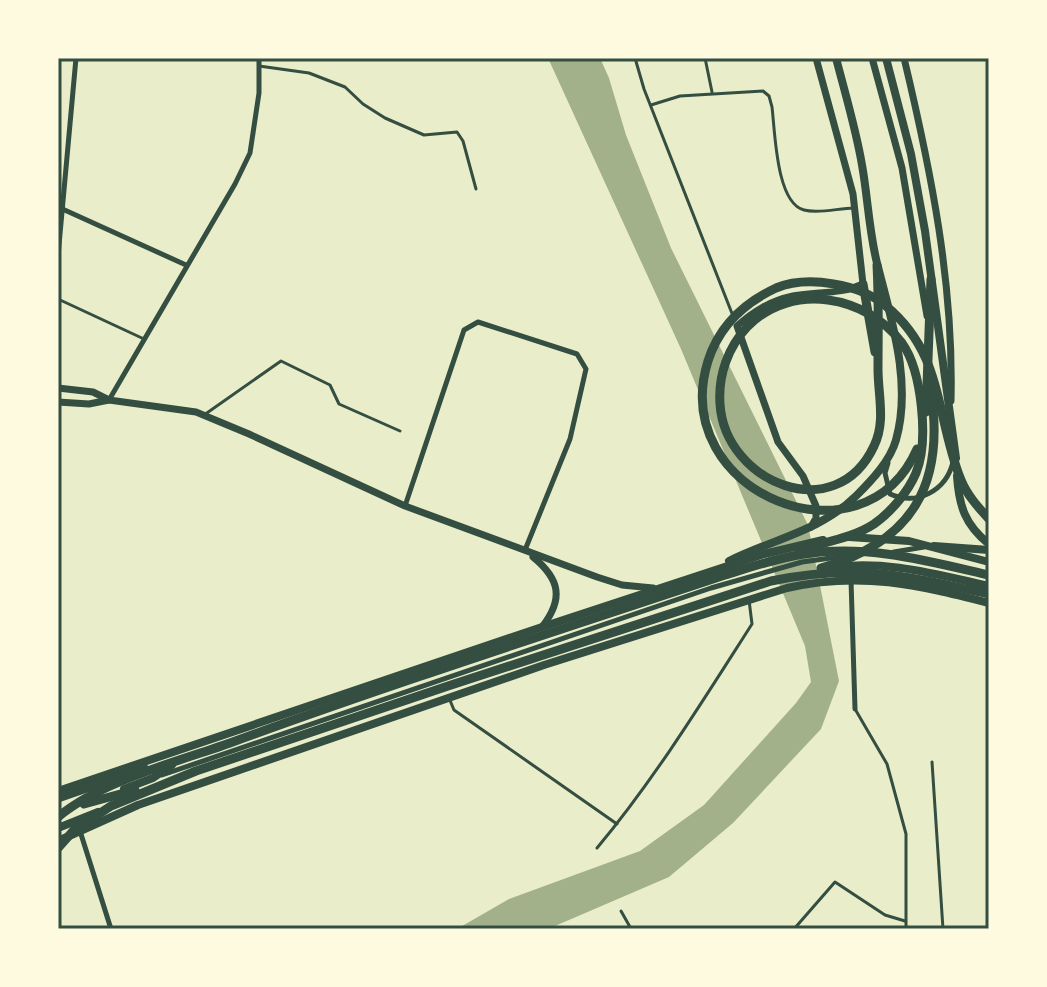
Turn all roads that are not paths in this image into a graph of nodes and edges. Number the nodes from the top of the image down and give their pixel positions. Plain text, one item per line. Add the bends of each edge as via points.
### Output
1 (76, 58) edge
2 (259, 58) edge
3 (635, 58) edge
4 (705, 58) edge
5 (816, 58) edge
6 (836, 58) edge
7 (872, 58) edge
8 (886, 58) edge
9 (904, 58) edge
10 (259, 66) junction
11 (712, 92) junction
12 (651, 105) junction
13 (476, 189) dead end
14 (61, 207) edge
15 (854, 208) junction
16 (58, 256) edge
17 (186, 265) junction
18 (877, 265) junction
19 (931, 279) junction
20 (863, 284) junction
21 (58, 299) edge
22 (737, 326) junction
23 (930, 330) junction
24 (144, 339) junction
25 (917, 341) junction
26 (878, 372) junction
27 (58, 388) edge
28 (109, 400) junction
29 (58, 402) edge
30 (204, 415) junction
31 (950, 415) junction
32 (400, 431) dead end
33 (893, 447) junction
34 (955, 450) junction
35 (405, 506) junction
36 (989, 519) edge
37 (810, 529) junction
38 (929, 546) junction
39 (989, 547) edge
40 (525, 550) junction
41 (989, 562) edge
42 (768, 569) junction
43 (989, 575) edge
44 (851, 579) junction
45 (989, 586) edge
46 (664, 588) junction
47 (989, 598) edge
48 (748, 599) junction
49 (542, 627) junction
50 (547, 642) junction
51 (433, 663) junction
52 (438, 680) junction
53 (375, 683) junction
54 (448, 694) junction
55 (380, 699) junction
56 (855, 709) joint
57 (393, 712) junction
58 (274, 727) junction
59 (205, 741) junction
60 (932, 762) dead end
61 (196, 771) junction
62 (153, 778) junction
63 (58, 791) edge
64 (58, 798) edge
65 (58, 816) edge
66 (617, 824) junction
67 (58, 828) edge
68 (80, 830) junction
69 (60, 838) edge
70 (58, 848) edge
71 (597, 848) dead end
72 (621, 911) dead end
73 (907, 922) junction
74 (111, 929) edge
75 (635, 929) edge
76 (794, 929) edge
77 (906, 929) edge
78 (943, 929) edge

1 - 14 street
2 - 10 street
3 - 12 lane
4 - 11 lane
5 - 15 street
6 - 18 main road via 861,160
7 - 23 street via 897,145
8 - 19 main road via 911,154
9 - 31 street via 942,242
10 - 13 lane via 309,73 345,87 385,118 424,135 457,132
10 - 17 street via 250,153
11 - 12 lane
11 - 15 lane via 763,91 769,96 789,199 804,210
12 - 22 lane
14 - 16 street
14 - 17 street
15 - 20 street
17 - 24 street
18 - 26 highway
18 - 33 main road via 896,340 901,397
19 - 23 highway
19 - 31 main road
20 - 22 street via 772,301
20 - 26 highway
21 - 24 lane
22 - 37 street via 778,442 803,476 816,506
23 - 25 highway via 924,425 909,466 875,497 824,511 794,507 746,485 715,449 703,410 706,370 721,332 749,303 783,285 843,286 886,305
24 - 28 street
25 - 36 highway via 932,369 962,483
25 - 42 highway via 930,382 935,443 917,505 879,542 855,555
26 - 42 highway via 881,418 874,448 856,471 831,486 792,488 759,473 732,444 720,405 724,365 744,331 764,313 797,300 824,299 875,316 903,344 917,377 921,449 906,491 872,525
27 - 28 street via 93,392
28 - 29 street
28 - 30 street
30 - 32 lane via 281,361 330,385 339,404
30 - 35 street
31 - 34 main road
33 - 34 street via 886,482 893,496 910,499 939,487
33 - 37 main road via 855,497
34 - 39 main road via 964,516
35 - 40 street
35 - 40 street via 464,330 478,322 577,354 586,369 570,439
37 - 42 main road
38 - 39 main road
38 - 41 main road
38 - 42 street
38 - 42 main road via 865,536 816,541
40 - 46 street via 622,585
40 - 49 street via 545,568 557,594
42 - 43 highway via 806,554 857,551 896,554
42 - 44 main road via 825,580
42 - 45 main road via 886,566
42 - 46 main road via 702,575
42 - 47 highway via 921,578
42 - 48 main road
42 - 50 street
42 - 54 main road
42 - 58 highway
42 - 61 highway
44 - 47 main road
44 - 56 street
46 - 49 main road
48 - 54 main road
48 - 66 lane via 752,624
49 - 50 street
49 - 51 main road
50 - 52 street
51 - 52 street
51 - 53 main road
52 - 55 street
53 - 55 street
53 - 59 main road
54 - 57 main road
54 - 66 lane via 454,710
55 - 62 street
56 - 73 lane via 887,764 906,834
57 - 67 main road via 197,773
57 - 68 main road
58 - 64 highway
58 - 65 highway via 112,786
59 - 62 main road
59 - 63 main road
60 - 78 lane
61 - 65 highway
61 - 70 highway via 97,813
62 - 65 main road
66 - 71 lane
68 - 69 main road
68 - 74 street
72 - 75 lane
73 - 76 lane via 885,915 835,882
73 - 77 lane

